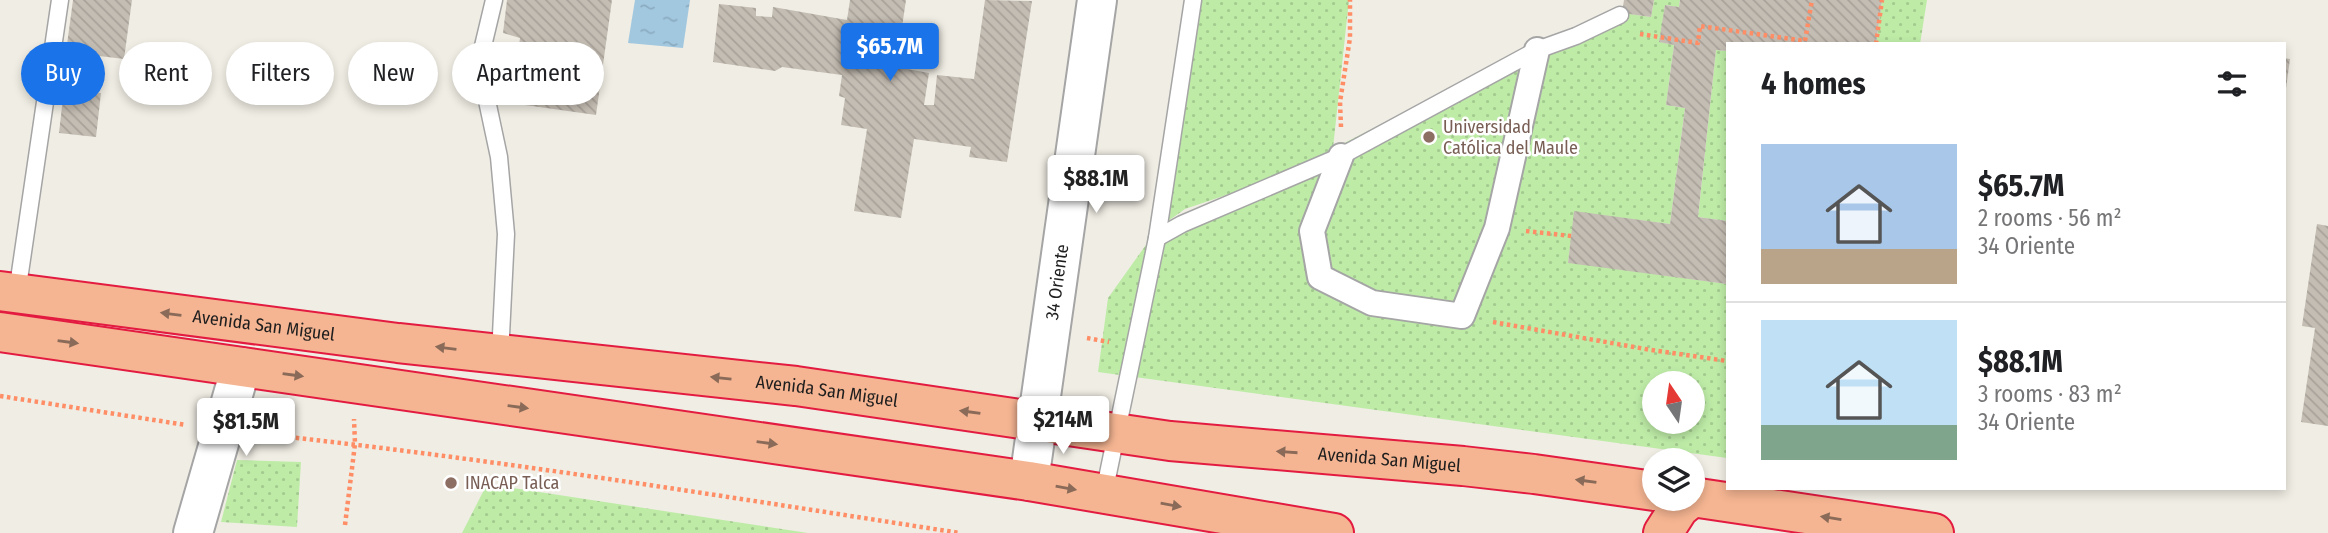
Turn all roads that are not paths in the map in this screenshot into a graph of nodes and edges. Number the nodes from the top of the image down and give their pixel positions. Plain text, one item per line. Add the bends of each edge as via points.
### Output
1 (60, 0) edge
2 (494, 0) edge
3 (1097, 0) edge
4 (1194, 0) edge
5 (1620, 15) dead end
6 (1537, 50) junction
7 (1341, 156) junction
8 (1157, 238) junction
9 (8, 292) edge
10 (0, 332) edge
11 (500, 355) junction
12 (241, 367) junction
13 (1038, 422) junction
14 (1117, 433) junction
15 (1029, 481) junction
16 (1642, 489) edge
17 (1104, 494) junction
18 (1705, 499) edge
19 (1677, 511) edge
20 (1267, 527) edge
21 (1911, 531) edge
22 (193, 533) edge
23 (1334, 533) edge
24 (1663, 533) edge

1 - 9 lane
2 - 11 lane via 479,63 499,157 506,234
3 - 13 street, 34 Oriente
4 - 8 lane
5 - 6 lane
6 - 7 lane
6 - 7 street via 1497,228 1462,316 1372,303 1320,277 1312,231
7 - 8 lane
8 - 14 lane
11 -> 9 highway, Avenida San Miguel
10 -> 12 highway
13 -> 11 highway, Avenida San Miguel via 796,386
12 -> 15 highway
12 - 22 street
13 - 14 highway, Avenida San Miguel
13 - 15 street, 34 Oriente
16 -> 14 highway, Avenida San Miguel via 1522,472 1236,448
14 - 17 lane
15 -> 17 highway
17 -> 20 highway
21 -> 18 highway
19 - 24 highway
20 - 23 highway

